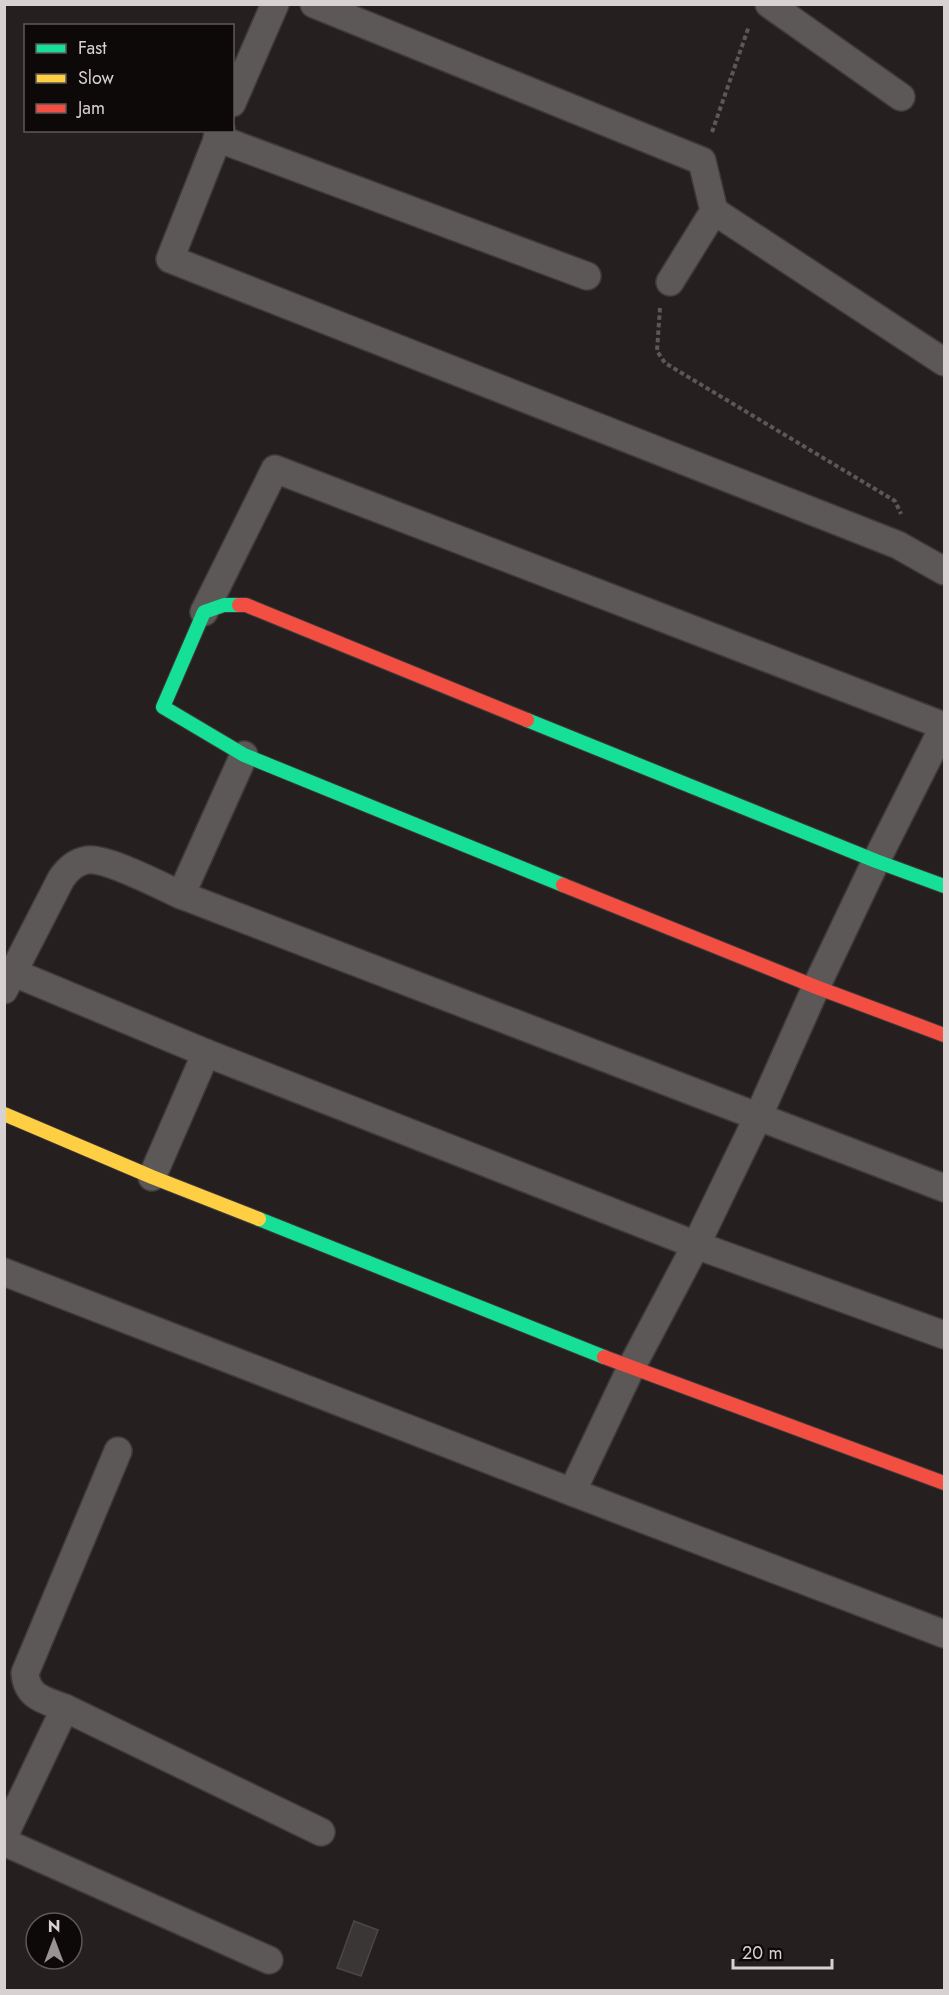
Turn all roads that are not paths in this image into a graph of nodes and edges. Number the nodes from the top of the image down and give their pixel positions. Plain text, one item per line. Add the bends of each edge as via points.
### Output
1 (275, 4) edge
2 (314, 4) edge
3 (761, 10) edge
4 (901, 97) dead end
5 (234, 98) edge
6 (219, 134) edge
7 (714, 211) junction
8 (587, 276) dead end
9 (670, 282) road end
10 (945, 362) edge
11 (945, 571) edge
12 (204, 612) junction
13 (945, 726) edge
14 (244, 755) junction
15 (876, 861) junction
16 (945, 886) edge
17 (181, 895) junction
18 (8, 981) edge
19 (816, 987) junction
20 (945, 1035) edge
21 (206, 1053) junction
22 (4, 1114) edge
23 (758, 1117) junction
24 (152, 1177) junction
25 (945, 1188) edge
26 (696, 1245) junction
27 (4, 1272) edge
28 (945, 1335) edge
29 (631, 1368) junction
30 (118, 1451) dead end
31 (945, 1483) edge
32 (572, 1492) junction
33 (945, 1634) edge
34 (64, 1708) junction
35 (321, 1832) dead end
36 (4, 1836) edge
37 (4, 1842) edge
38 (269, 1960) dead end

1 - 5 street
2 - 7 street via 702,161
3 - 4 street
6 - 8 street
6 - 11 street via 170,259 898,545
7 - 9 street
7 - 10 street
12 - 13 street via 275,469
12 - 14 street via 163,707
12 - 15 street via 224,604 246,604
13 - 15 street
14 - 17 street
14 - 19 street
15 - 16 street
15 - 19 street
17 - 18 street via 102,861 87,860 68,868
17 - 23 street
18 - 21 street
19 - 20 street
19 - 23 street
21 - 24 street
21 - 26 street
22 - 24 street
23 - 25 street
23 - 26 street
24 - 29 street
26 - 28 street
26 - 29 street
27 - 32 street
29 - 31 street
29 - 32 street
30 - 34 street via 25,1673 26,1685 35,1696
32 - 33 street
34 - 35 street
34 - 36 street
37 - 38 street

